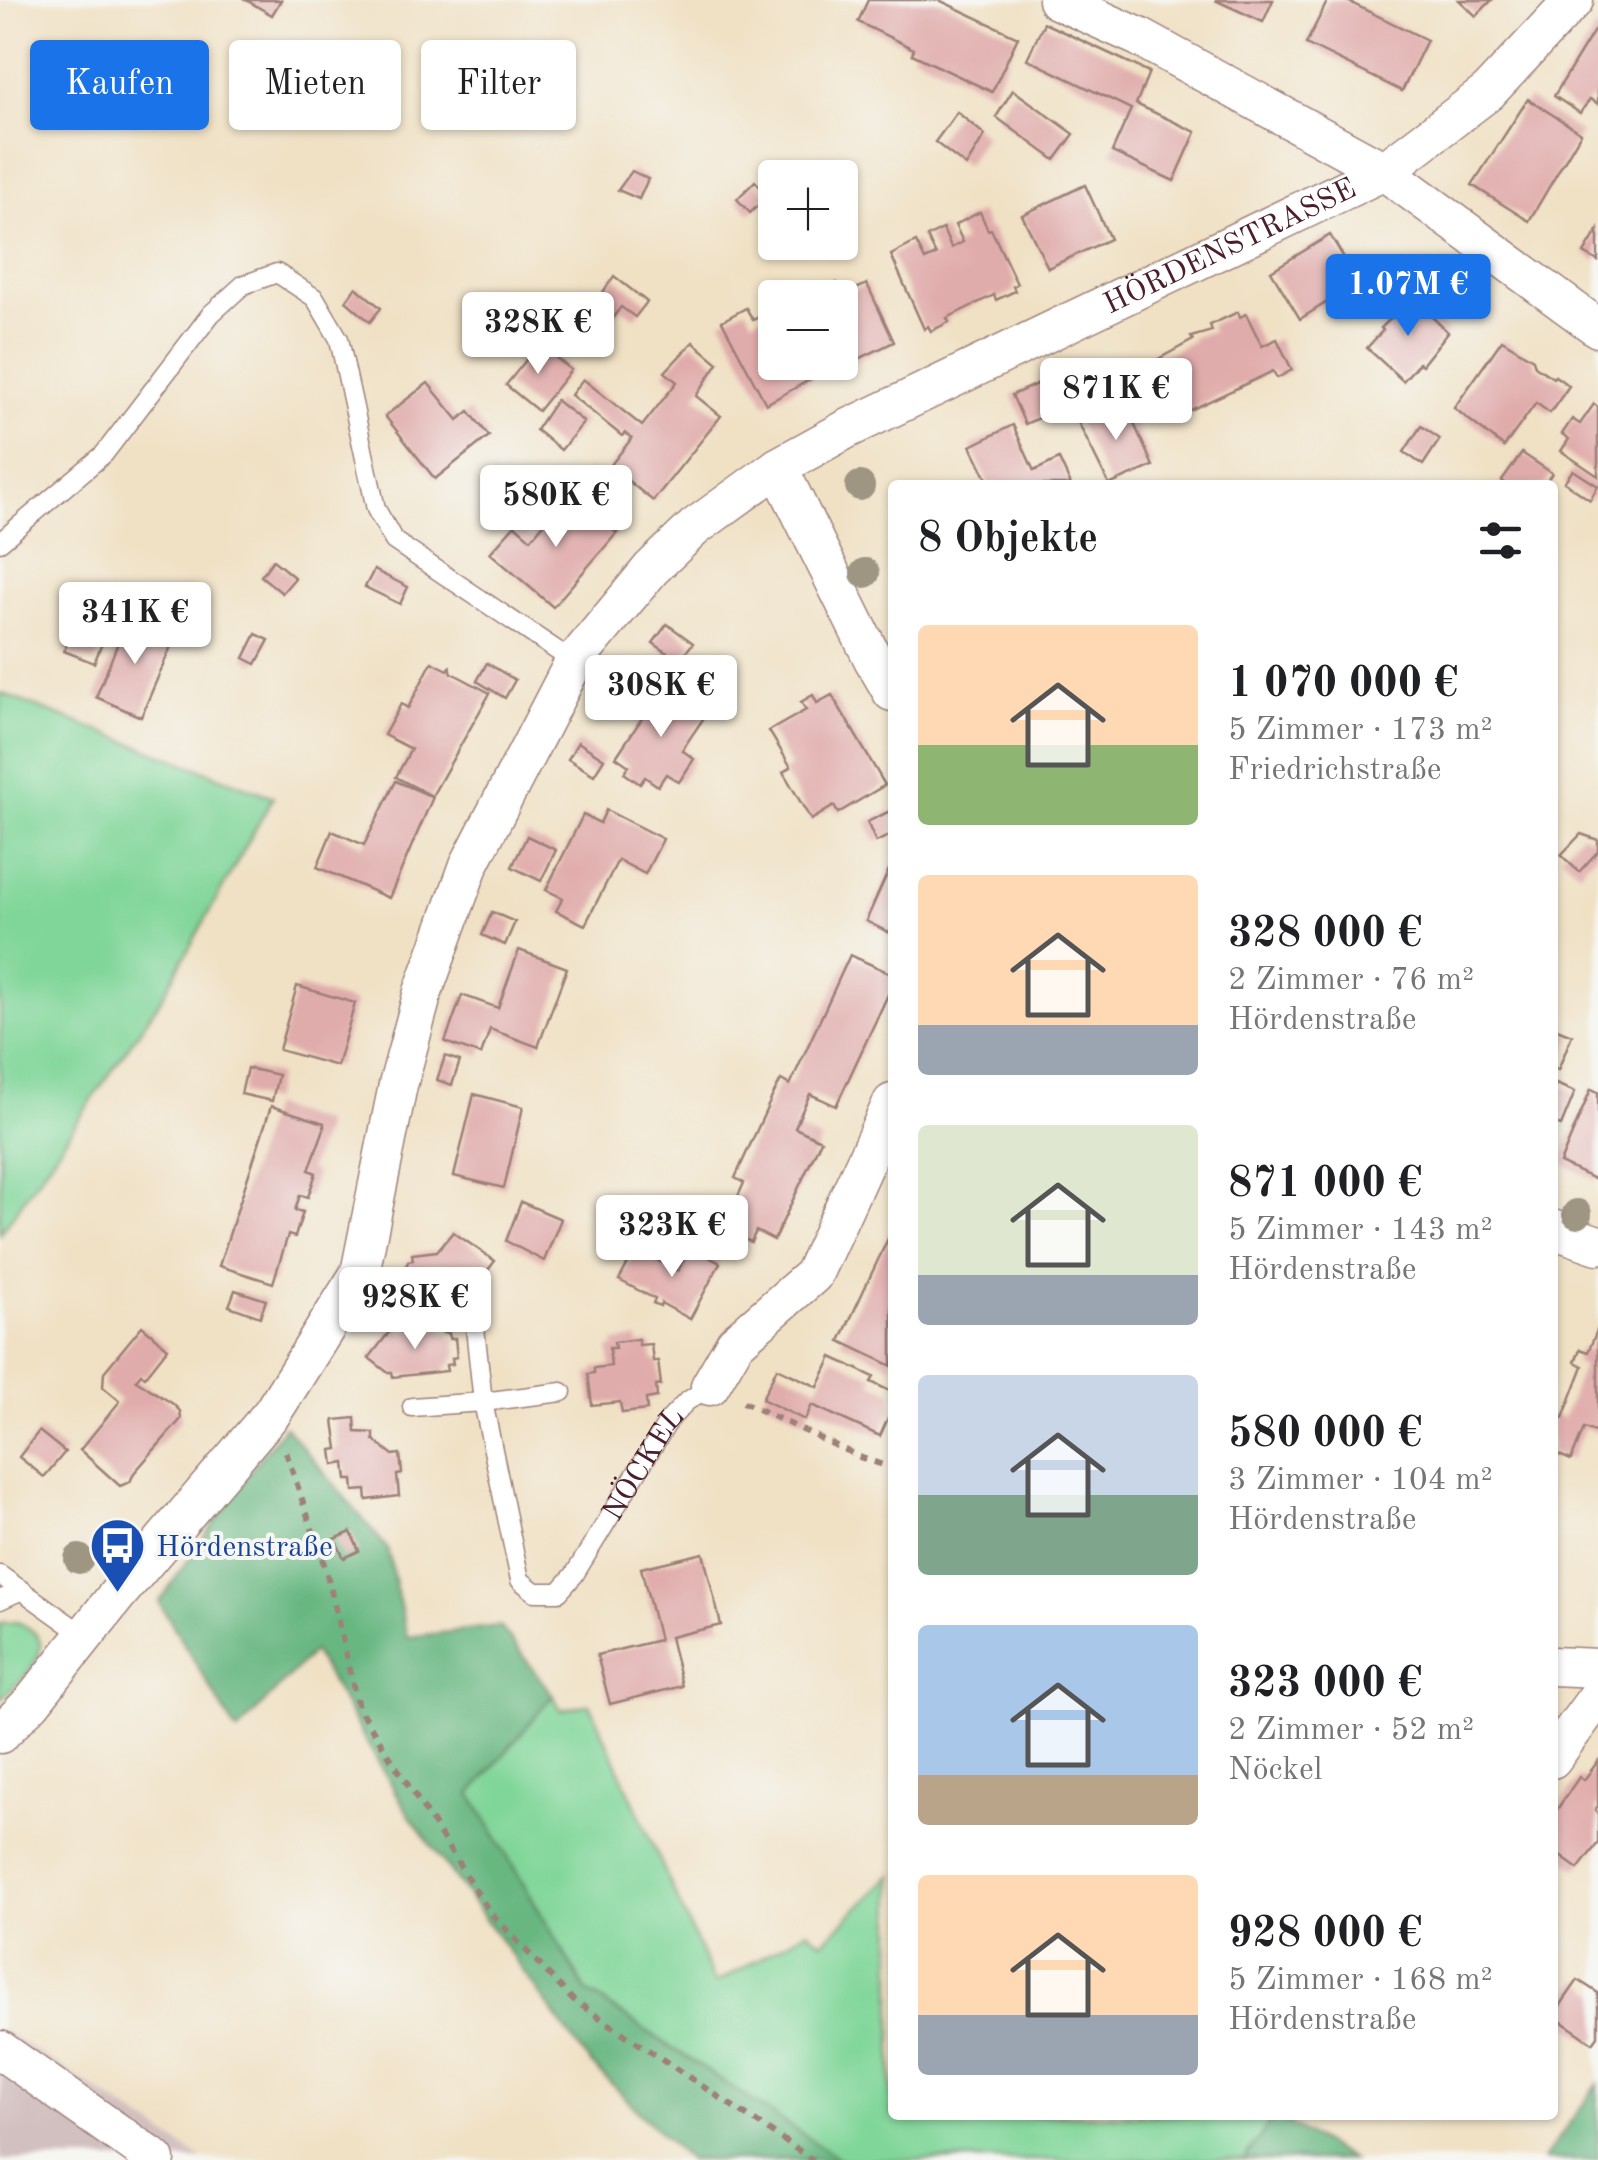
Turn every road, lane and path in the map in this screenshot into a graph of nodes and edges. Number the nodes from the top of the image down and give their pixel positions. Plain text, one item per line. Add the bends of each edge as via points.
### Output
1 (1057, 0) edge
2 (1574, 0) edge
3 (1384, 172) junction
4 (1598, 328) edge
5 (778, 467) junction
6 (0, 542) edge
7 (574, 662) junction
8 (888, 685) edge
9 (888, 1112) edge
10 (1558, 1232) edge
11 (1598, 1245) edge
12 (472, 1300) dead end
13 (710, 1386) junction
14 (562, 1392) dead end
15 (483, 1402) junction
16 (412, 1408) dead end
17 (272, 1412) junction
18 (888, 1467) edge
19 (0, 1575) edge
20 (22, 1590) junction
21 (0, 1600) edge
22 (84, 1635) junction
23 (1558, 1666) edge
24 (1598, 1668) edge
25 (1598, 1696) edge
26 (0, 1734) edge
27 (1558, 1751) edge
28 (0, 2050) edge
29 (156, 2160) edge
30 (813, 2160) edge

1 - 3 street via 1139,37
2 - 3 street, HÖRDENSTRASSE via 1488,92
3 - 4 street
3 - 5 street, HÖRDENSTRASSE
5 - 7 street, HÖRDENSTRASSE via 684,537
5 - 8 street
6 - 7 lane via 104,454 211,314 243,285 276,273 315,298 339,338 376,509 394,540
7 - 17 street, HÖRDENSTRASSE via 469,865 423,992 360,1273
9 - 13 street, NÖCKEL via 813,1275 735,1343
10 - 11 street
12 - 15 lane
13 - 15 lane, NÖCKEL via 668,1420 559,1592 535,1592 520,1580
13 - 18 path
14 - 15 lane
15 - 16 lane
17 - 22 street, HÖRDENSTRASSE
17 - 30 path via 326,1570 358,1707 489,1911 572,1999
19 - 20 lane
20 - 21 lane
20 - 22 lane
22 - 26 street, HÖRDENSTRASSE
23 - 24 street
25 - 27 street
28 - 29 street

